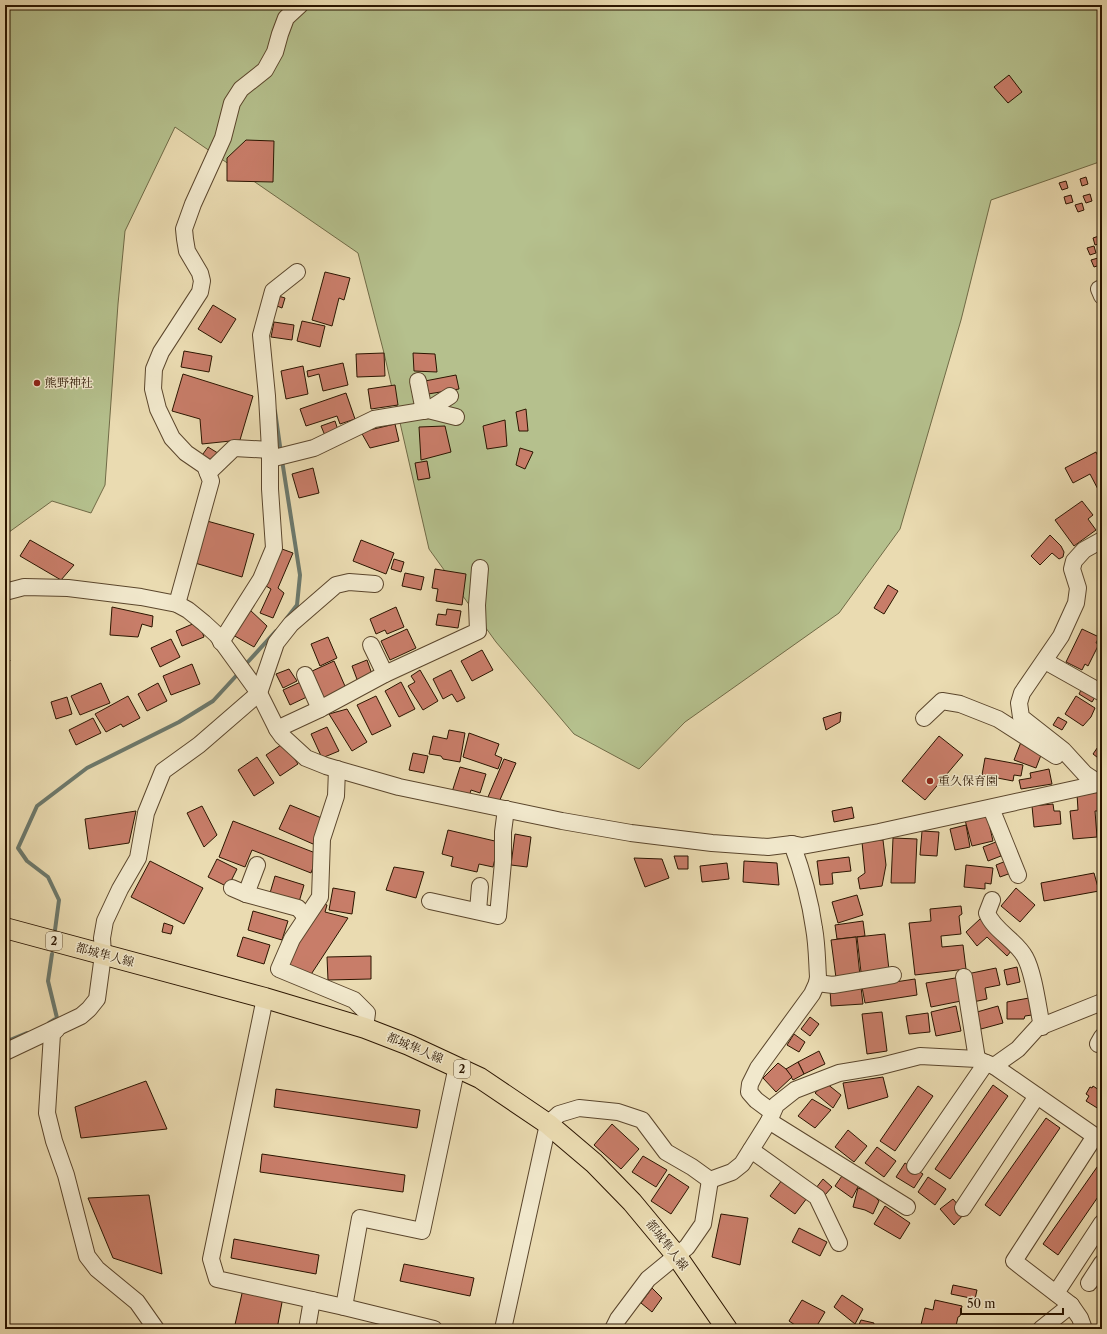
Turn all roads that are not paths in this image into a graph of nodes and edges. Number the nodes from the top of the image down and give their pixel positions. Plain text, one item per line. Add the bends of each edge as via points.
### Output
1 (300, 5) edge
2 (296, 272) dead end
3 (418, 381) dead end
4 (450, 396) dead end
5 (426, 410) junction
6 (456, 417) dead end
7 (276, 455) junction
8 (208, 472) junction
9 (1102, 540) edge
10 (480, 568) dead end
11 (375, 584) dead end
12 (5, 592) edge
13 (177, 604) junction
14 (221, 642) junction
15 (371, 645) dead end
16 (1045, 661) junction
17 (385, 674) junction
18 (305, 675) dead end
19 (259, 693) junction
20 (1102, 693) edge
21 (320, 709) junction
22 (924, 718) dead end
23 (277, 729) junction
24 (337, 769) junction
25 (1085, 774) junction
26 (1101, 784) edge
27 (991, 808) junction
28 (506, 809) junction
29 (792, 844) junction
30 (257, 865) dead end
31 (1018, 875) dead end
32 (480, 886) dead end
33 (992, 900) dead end
34 (430, 901) dead end
35 (478, 911) junction
36 (306, 917) junction
37 (5, 928) edge
38 (103, 955) junction
39 (893, 975) dead end
40 (964, 977) dead end
41 (817, 983) junction
42 (265, 998) junction
43 (1102, 1002) edge
44 (1042, 1027) junction
45 (365, 1028) junction
46 (57, 1029) junction
47 (5, 1052) edge
48 (986, 1063) junction
49 (457, 1066) junction
50 (1037, 1096) junction
51 (770, 1116) junction
52 (548, 1124) junction
53 (1098, 1138) edge
54 (751, 1150) junction
55 (915, 1166) dead end
56 (710, 1180) junction
57 (907, 1207) dead end
58 (963, 1208) dead end
59 (1102, 1223) edge
60 (838, 1243) dead end
61 (676, 1255) junction
62 (1102, 1263) edge
63 (1089, 1282) dead end
64 (1056, 1293) junction
65 (312, 1300) junction
66 (1071, 1305) junction
67 (344, 1307) junction
68 (156, 1329) edge
69 (307, 1329) edge
70 (434, 1329) edge
71 (504, 1329) edge
72 (613, 1329) edge
73 (727, 1329) edge
74 (1041, 1329) edge
75 (1084, 1329) edge

1 - 8 street via 286,18 275,52 264,70 241,89 232,103 223,138 184,228 187,251 200,273 200,292 161,352 154,369 153,389 158,409 172,438 186,453 205,466
2 - 7 street via 273,290 261,335
3 - 5 street
4 - 5 street
5 - 6 street
5 - 7 street via 374,419 314,448
7 - 8 street via 234,448
7 - 14 street via 270,489 274,548 261,579
8 - 13 street via 211,481
9 - 16 street via 1084,550 1074,561 1072,569 1078,588 1076,603 1061,636
10 - 17 street via 478,631
11 - 19 street via 349,582 336,585 290,624 276,644
12 - 13 street via 24,587 68,588
13 - 14 street via 204,623
14 - 19 street
15 - 17 street
16 - 20 street
16 - 25 street via 1018,702 1021,717 1062,750
17 - 21 street
18 - 21 street
19 - 23 street
19 - 38 street via 200,746 163,771 146,813 138,858 105,921
21 - 23 street
22 - 25 street via 942,701 960,704 998,719
23 - 24 street via 306,758
24 - 28 street via 399,787
24 - 36 street via 336,796 322,839 320,897
25 - 26 street
26 - 27 street
27 - 29 street via 871,834 802,846
27 - 31 street
28 - 29 street via 631,833 720,844 768,847
28 - 35 street via 502,832 503,862 498,916
29 - 41 street via 807,892 814,929
30 - 36 street via 239,891 298,908
32 - 35 street
33 - 44 street via 987,913 990,920 1026,957
34 - 35 street
36 - 45 street via 292,939 279,969 354,1000 367,1013
37 - 38 main road, 都城隼人線 / 2
38 - 42 main road, 都城隼人線 / 2
38 - 46 street via 97,999 81,1016
39 - 41 street via 833,985
40 - 48 street
41 - 51 street via 812,994 758,1068 750,1084 749,1092
42 - 45 main road, 都城隼人線 / 2
42 - 65 street via 211,1259 217,1279
43 - 44 street
44 - 48 street via 1037,1028 1018,1049
45 - 49 main road, 都城隼人線 / 2
46 - 47 street
46 - 68 street via 52,1034 47,1113 87,1256 97,1269 137,1302
48 - 50 street
48 - 51 street via 920,1056 839,1073 795,1090 776,1105
48 - 55 street
49 - 52 main road, 都城隼人線 / 2 via 480,1078
49 - 67 street via 422,1231 360,1218
50 - 53 street
50 - 58 street
51 - 54 street
51 - 57 street
52 - 56 street via 559,1114 579,1108 618,1112 642,1120 666,1152
52 - 61 main road, 都城隼人線 / 2 via 594,1163 632,1202
52 - 71 street
53 - 64 street via 1014,1261
54 - 56 street via 742,1164 732,1172
54 - 60 street via 817,1197
56 - 61 street via 703,1224 687,1247
59 - 64 street
61 - 72 street via 648,1279
61 - 73 main road, 都城隼人線 / 2
62 - 63 street
64 - 66 street
65 - 67 street
65 - 69 street
66 - 74 street
66 - 75 street
67 - 70 street

